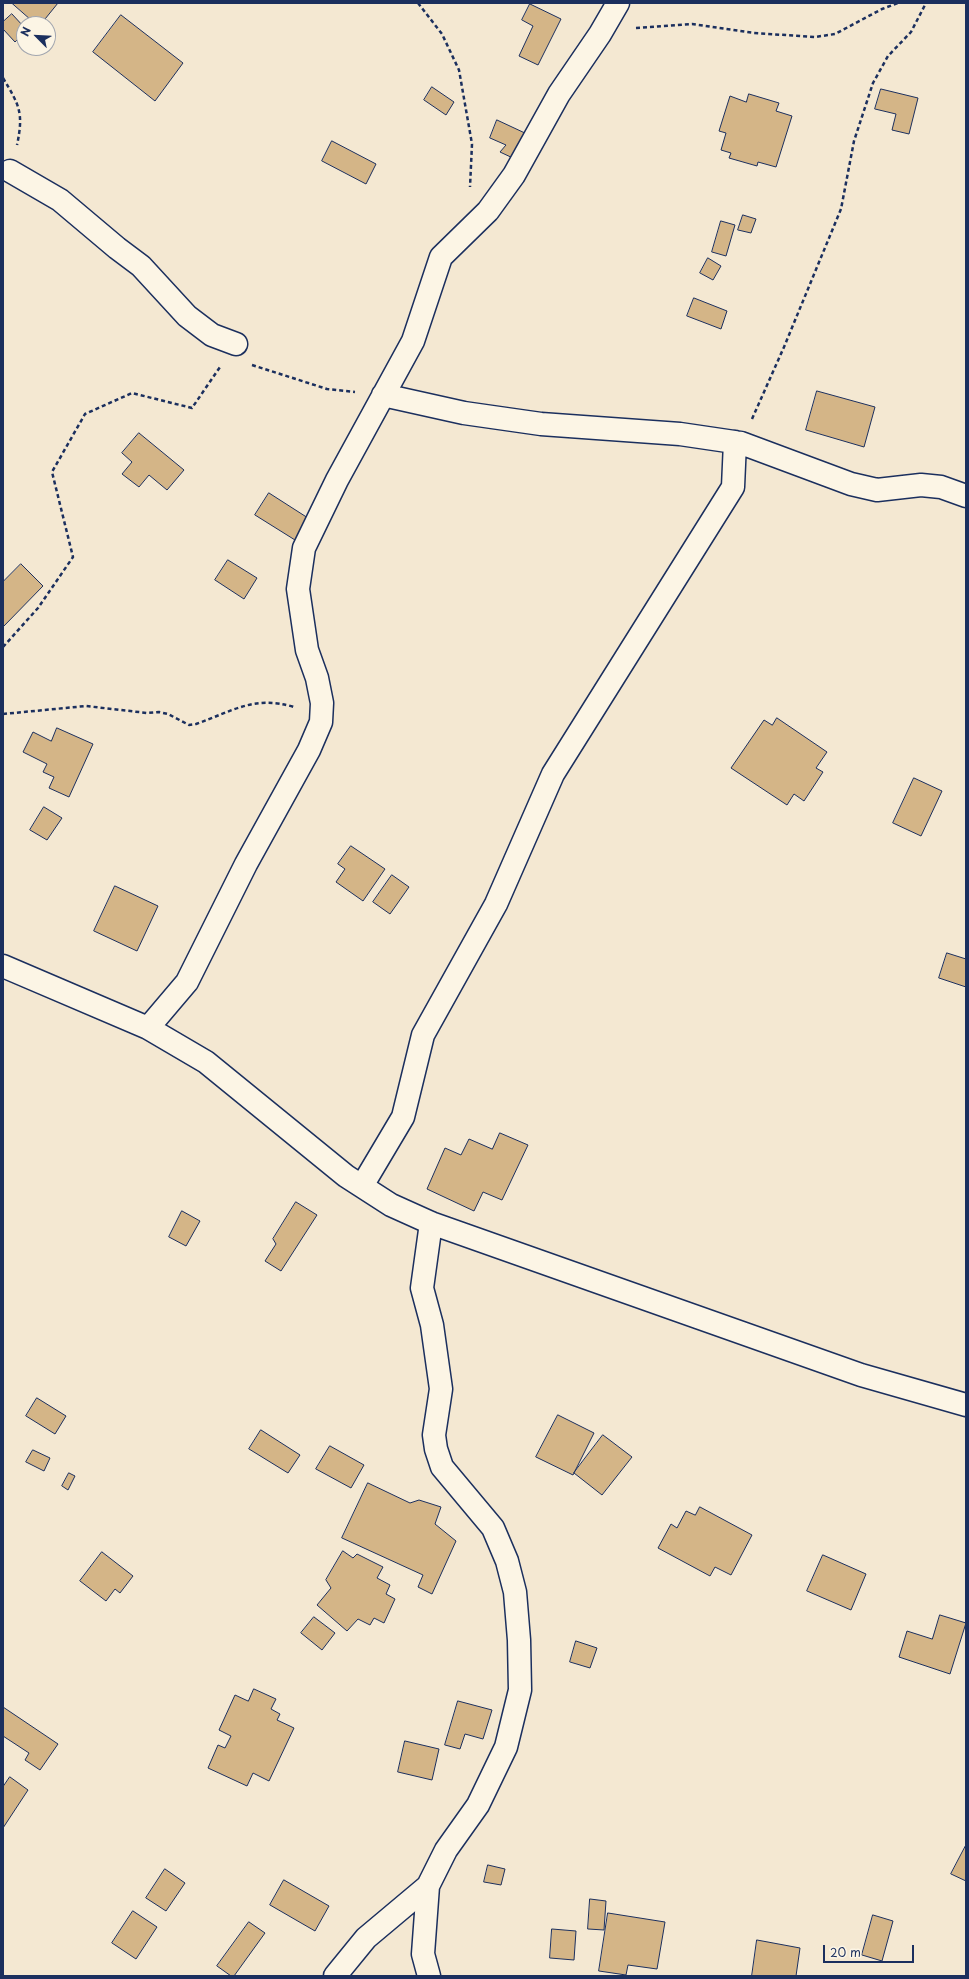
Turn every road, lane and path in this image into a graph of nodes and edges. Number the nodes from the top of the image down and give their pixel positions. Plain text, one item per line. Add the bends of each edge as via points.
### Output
1 (418, 3) edge
2 (618, 3) edge
3 (898, 3) edge
4 (926, 3) edge
5 (600, 34) junction
6 (3, 78) edge
7 (10, 171) joint
8 (470, 190) dead end
9 (231, 350) junction
10 (383, 395) junction
11 (738, 443) junction
12 (966, 496) edge
13 (3, 647) edge
14 (3, 714) edge
15 (322, 716) junction
16 (3, 966) edge
17 (148, 1028) junction
18 (362, 1186) junction
19 (431, 1224) junction
20 (966, 1405) edge
21 (428, 1886) junction
22 (336, 1976) edge
23 (429, 1976) edge

1 - 8 path via 442,34 459,70 472,144
2 - 5 street
3 - 5 path via 835,34 815,37 754,33 692,24 641,27
4 - 11 path via 911,32 888,56 873,83 854,141 841,209 784,347
5 - 10 street via 559,94 514,175 488,211 441,257 412,341
6 - 7 path via 17,102 21,123
7 - 9 street via 60,200 141,266 187,316
9 - 10 path via 327,389
9 - 13 path via 192,408 132,393 85,414 52,472 74,557 38,608
10 - 11 street via 464,413 541,424 680,434
10 - 15 street via 336,480 304,548 298,589 307,650 317,678
11 - 12 street via 851,484 877,490 921,485 942,487
11 - 18 street via 733,487 553,774 496,904 423,1035 403,1117
14 - 15 path via 86,706 159,712 189,724 248,704 264,702 285,704
15 - 17 street via 309,750 246,864 187,982
16 - 17 street
17 - 18 street via 206,1062 346,1176
18 - 19 street via 391,1205
19 - 20 street via 854,1372
19 - 21 street via 422,1288 432,1325 441,1389 434,1435 436,1449 442,1467 494,1528 507,1561 515,1592 520,1690 506,1747 478,1805 446,1850
21 - 22 street via 366,1938
21 - 23 street via 422,1954

